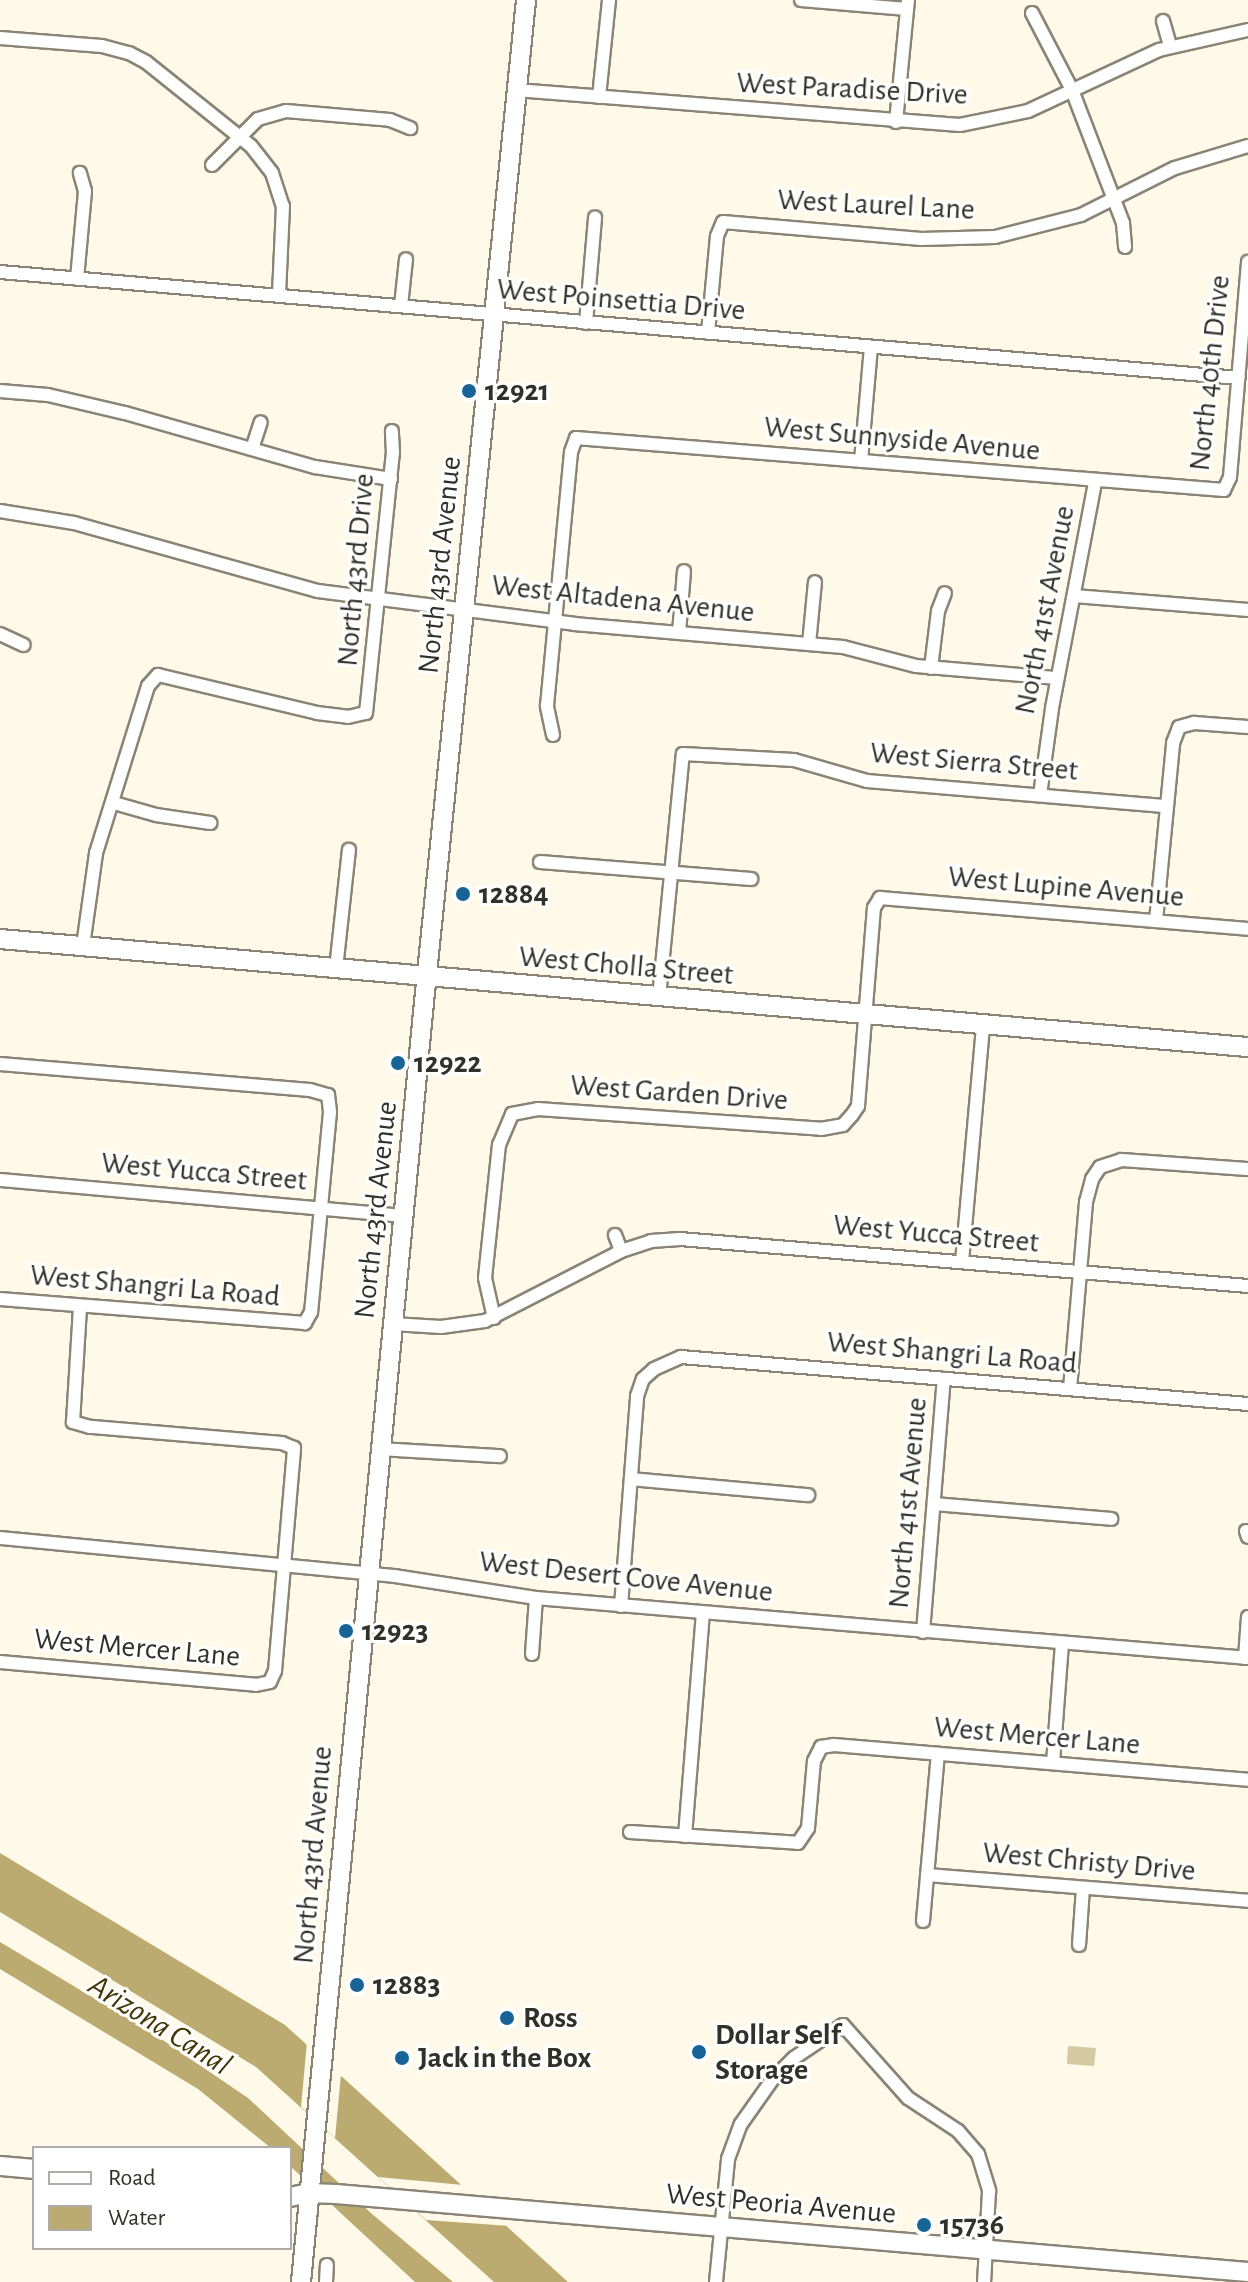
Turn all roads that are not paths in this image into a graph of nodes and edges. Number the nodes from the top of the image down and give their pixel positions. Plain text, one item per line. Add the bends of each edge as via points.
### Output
1 (526, 0) edge
2 (609, 0) edge
3 (801, 0) edge
4 (908, 4) edge
5 (1032, 13) dead end
6 (1163, 21) dead end
7 (1248, 30) edge
8 (0, 38) edge
9 (1170, 46) junction
10 (516, 90) junction
11 (1072, 90) junction
12 (599, 97) junction
13 (896, 122) junction
14 (410, 128) dead end
15 (241, 137) junction
16 (1248, 146) edge
17 (212, 165) dead end
18 (80, 173) dead end
19 (1114, 198) junction
20 (595, 217) dead end
21 (1125, 247) dead end
22 (406, 259) dead end
23 (1248, 262) edge
24 (0, 272) edge
25 (77, 279) junction
26 (279, 295) junction
27 (401, 306) junction
28 (492, 315) junction
29 (586, 323) junction
30 (708, 333) junction
31 (871, 347) junction
32 (1238, 378) junction
33 (0, 391) edge
34 (261, 422) dead end
35 (392, 431) dead end
36 (252, 449) junction
37 (861, 461) junction
38 (391, 479) junction
39 (1095, 482) junction
40 (1224, 490) joint
41 (0, 511) edge
42 (684, 571) dead end
43 (815, 582) dead end
44 (945, 593) dead end
45 (1074, 596) junction
46 (379, 599) junction
47 (464, 608) junction
48 (1248, 610) edge
49 (555, 622) junction
50 (679, 633) junction
51 (0, 634) edge
52 (809, 644) junction
53 (24, 645) dead end
54 (931, 668) junction
55 (1057, 678) junction
56 (1248, 727) edge
57 (553, 735) dead end
58 (1040, 795) junction
59 (114, 803) junction
60 (1167, 806) junction
61 (210, 823) dead end
62 (349, 850) dead end
63 (540, 862) dead end
64 (670, 873) junction
65 (751, 879) dead end
66 (1156, 921) junction
67 (1248, 929) edge
68 (0, 939) edge
69 (83, 946) junction
70 (336, 969) junction
71 (426, 978) junction
72 (659, 997) junction
73 (865, 1014) junction
74 (983, 1025) junction
75 (1248, 1047) edge
76 (0, 1064) edge
77 (1248, 1169) edge
78 (0, 1180) edge
79 (320, 1209) junction
80 (403, 1216) junction
81 (615, 1235) dead end
82 (621, 1251) junction
83 (962, 1262) junction
84 (1079, 1272) junction
85 (1248, 1286) edge
86 (0, 1299) edge
87 (80, 1306) junction
88 (494, 1318) junction
89 (393, 1324) junction
90 (944, 1379) junction
91 (1070, 1389) junction
92 (1248, 1404) edge
93 (381, 1449) junction
94 (500, 1456) dead end
95 (631, 1479) junction
96 (808, 1495) dead end
97 (934, 1504) junction
98 (1111, 1519) dead end
99 (0, 1538) edge
100 (285, 1565) junction
101 (369, 1573) junction
102 (536, 1598) junction
103 (621, 1606) junction
104 (703, 1613) junction
105 (1248, 1617) edge
106 (923, 1632) junction
107 (1062, 1643) junction
108 (532, 1654) dead end
109 (1246, 1658) edge
110 (0, 1662) edge
111 (938, 1754) junction
112 (1053, 1763) junction
113 (1248, 1780) edge
114 (630, 1832) dead end
115 (685, 1836) junction
116 (927, 1875) junction
117 (1083, 1888) junction
118 (1248, 1901) edge
119 (923, 1921) dead end
120 (1079, 1945) dead end
121 (0, 2166) edge
122 (32, 2169) edge
123 (292, 2185) edge
124 (309, 2193) junction
125 (292, 2197) edge
126 (721, 2227) junction
127 (987, 2250) junction
128 (327, 2265) dead end
129 (1248, 2272) edge
130 (301, 2282) edge
131 (326, 2282) edge
132 (716, 2282) edge
133 (984, 2282) edge

1 - 10 main road, North 43rd Avenue
2 - 12 street
3 - 4 street
4 - 13 street
5 - 11 street
6 - 9 street
7 - 9 street, West Paradise Drive
8 - 15 street via 150,56
9 - 11 street, West Paradise Drive
10 - 12 street, West Paradise Drive
10 - 28 main road, North 43rd Avenue
11 - 13 street, West Paradise Drive via 1028,111 987,121
11 - 19 street
12 - 13 street, West Paradise Drive
14 - 15 street via 390,120 286,111 258,119
15 - 17 street
15 - 26 street via 272,173 283,206
16 - 19 street, West Laurel Lane via 1175,168
18 - 25 street via 85,191
19 - 21 street
19 - 30 street, West Laurel Lane via 1038,229 951,240 723,222 717,236
20 - 29 street
22 - 27 street
23 - 32 street, North 40th Drive
24 - 25 street, West Poinsettia Drive
25 - 26 street, West Poinsettia Drive
26 - 27 street, West Poinsettia Drive
27 - 28 street, West Poinsettia Drive
28 - 29 street, West Poinsettia Drive
28 - 47 main road, North 43rd Avenue
29 - 30 street, West Poinsettia Drive
30 - 31 street, West Poinsettia Drive
31 - 32 street, West Poinsettia Drive
31 - 37 street
32 - 40 street, North 40th Drive via 1230,477
33 - 36 street via 48,395
34 - 36 street
35 - 38 street, North 43rd Drive
36 - 38 street via 315,467
37 - 39 street, West Sunnyside Avenue
37 - 49 street, West Sunnyside Avenue via 576,438
38 - 46 street, North 43rd Drive
39 - 40 street, West Sunnyside Avenue
39 - 45 street, North 41st Avenue
41 - 46 street, West Altadena Avenue via 97,529 285,584
42 - 50 street
43 - 52 street
44 - 54 street
45 - 48 street
45 - 55 street, North 41st Avenue
46 - 47 street, West Altadena Avenue
46 - 59 street, North 43rd Drive via 366,713 348,717 304,710 158,675 148,686
47 - 49 street, West Altadena Avenue
47 - 71 main road, North 43rd Avenue
49 - 50 street, West Altadena Avenue
49 - 57 street via 547,706
50 - 52 street, West Altadena Avenue
51 - 53 street
52 - 54 street, West Altadena Avenue
54 - 55 street, West Altadena Avenue
55 - 58 street, North 41st Avenue
56 - 60 street via 1179,727
58 - 60 street, West Sierra Street
58 - 64 street, West Sierra Street via 867,781 794,760 683,754
59 - 61 street
59 - 69 street via 96,853
60 - 66 street
62 - 70 street
63 - 64 street
64 - 65 street
64 - 72 street
66 - 67 street, West Lupine Avenue
66 - 73 street, West Lupine Avenue via 880,898 874,908
68 - 69 main road, West Cholla Street
69 - 70 main road, West Cholla Street
70 - 71 main road, West Cholla Street
71 - 72 main road, West Cholla Street
71 - 80 main road, North 43rd Avenue
72 - 73 main road, West Cholla Street
73 - 74 main road, West Cholla Street
73 - 88 street, West Garden Drive via 858,1106 843,1125 821,1129 538,1109 512,1114 499,1145 485,1278
74 - 75 main road, West Cholla Street
74 - 83 street
76 - 79 street via 328,1095
77 - 84 street via 1121,1160 1100,1167 1086,1202
78 - 79 street, West Yucca Street
79 - 80 street, West Yucca Street
79 - 87 street, West Shangri La Road via 311,1312 305,1323
80 - 89 main road, North 43rd Avenue
81 - 82 street
82 - 83 street, West Yucca Street via 651,1241 694,1239
82 - 88 street, West Yucca Street
83 - 84 street, West Yucca Street
84 - 85 street, West Yucca Street
84 - 91 street
86 - 87 street, West Shangri La Road
87 - 100 street via 73,1422 294,1448
88 - 89 street, West Yucca Street via 441,1327
89 - 93 main road, North 43rd Avenue
90 - 91 street, West Shangri La Road
90 - 95 street, West Shangri La Road via 681,1357 643,1379
90 - 97 street, North 41st Avenue
91 - 92 street, West Shangri La Road
93 - 94 street
93 - 101 main road, North 43rd Avenue
95 - 96 street
95 - 103 street
97 - 98 street
97 - 106 street, North 41st Avenue
99 - 100 street, West Desert Cove Avenue
100 - 101 street, West Desert Cove Avenue
100 - 110 street, West Mercer Lane via 270,1682 256,1685
101 - 102 street, West Desert Cove Avenue
101 - 124 main road, North 43rd Avenue
102 - 103 street, West Desert Cove Avenue
102 - 108 street
103 - 104 street, West Desert Cove Avenue
104 - 106 street, West Desert Cove Avenue
104 - 115 street
105 - 109 street
106 - 107 street, West Desert Cove Avenue
107 - 109 street, West Desert Cove Avenue
107 - 112 street
111 - 112 street, West Mercer Lane
111 - 115 street, West Mercer Lane via 821,1747 814,1761 805,1837 791,1844
111 - 116 street
112 - 113 street, West Mercer Lane
114 - 115 street
116 - 117 street, West Christy Drive
116 - 119 street
117 - 118 street, West Christy Drive
117 - 120 street
121 - 122 main road
123 - 124 main road, West Peoria Avenue
124 - 125 main road, West Peoria Avenue
124 - 126 main road, West Peoria Avenue
124 - 130 main road, North 43rd Avenue
126 - 127 main road, West Peoria Avenue
126 - 127 street via 728,2159 741,2124 760,2093 794,2058 843,2025 908,2098 958,2131 978,2154 989,2191
126 - 132 street
127 - 129 main road, West Peoria Avenue
127 - 133 street
128 - 131 street

